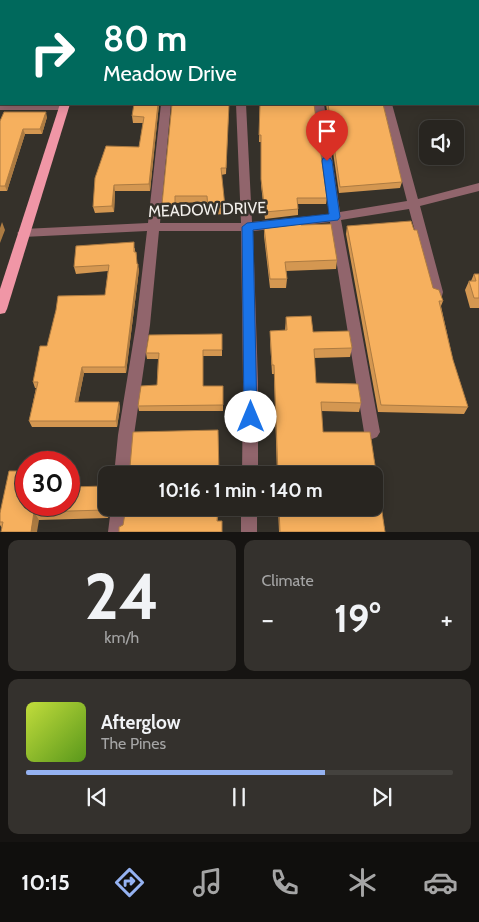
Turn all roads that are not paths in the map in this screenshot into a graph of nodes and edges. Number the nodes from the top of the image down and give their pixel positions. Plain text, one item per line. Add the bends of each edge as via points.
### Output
1 (65, 105) edge
2 (166, 105) edge
3 (241, 105) edge
4 (319, 105) edge
5 (387, 105) edge
6 (0, 107) edge
7 (479, 188) edge
8 (413, 204) junction
9 (334, 217) junction
10 (153, 227) junction
11 (247, 227) junction
12 (23, 233) junction
13 (437, 292) edge
14 (0, 309) edge
15 (372, 432) edge
16 (123, 466) edge
17 (250, 466) edge
18 (118, 516) edge
19 (249, 516) edge
20 (116, 532) edge
21 (248, 532) edge

1 - 6 street
1 - 12 main road
2 - 10 street
3 - 11 street
4 - 9 street
5 - 8 street
7 - 8 street, MEADOW DRIVE
8 - 9 street, MEADOW DRIVE
8 - 13 street
9 - 11 street, MEADOW DRIVE
9 - 15 street
10 - 11 street, MEADOW DRIVE
10 - 12 street, MEADOW DRIVE
10 - 16 street
11 - 17 street
12 - 14 main road
18 - 20 street
19 - 21 street

